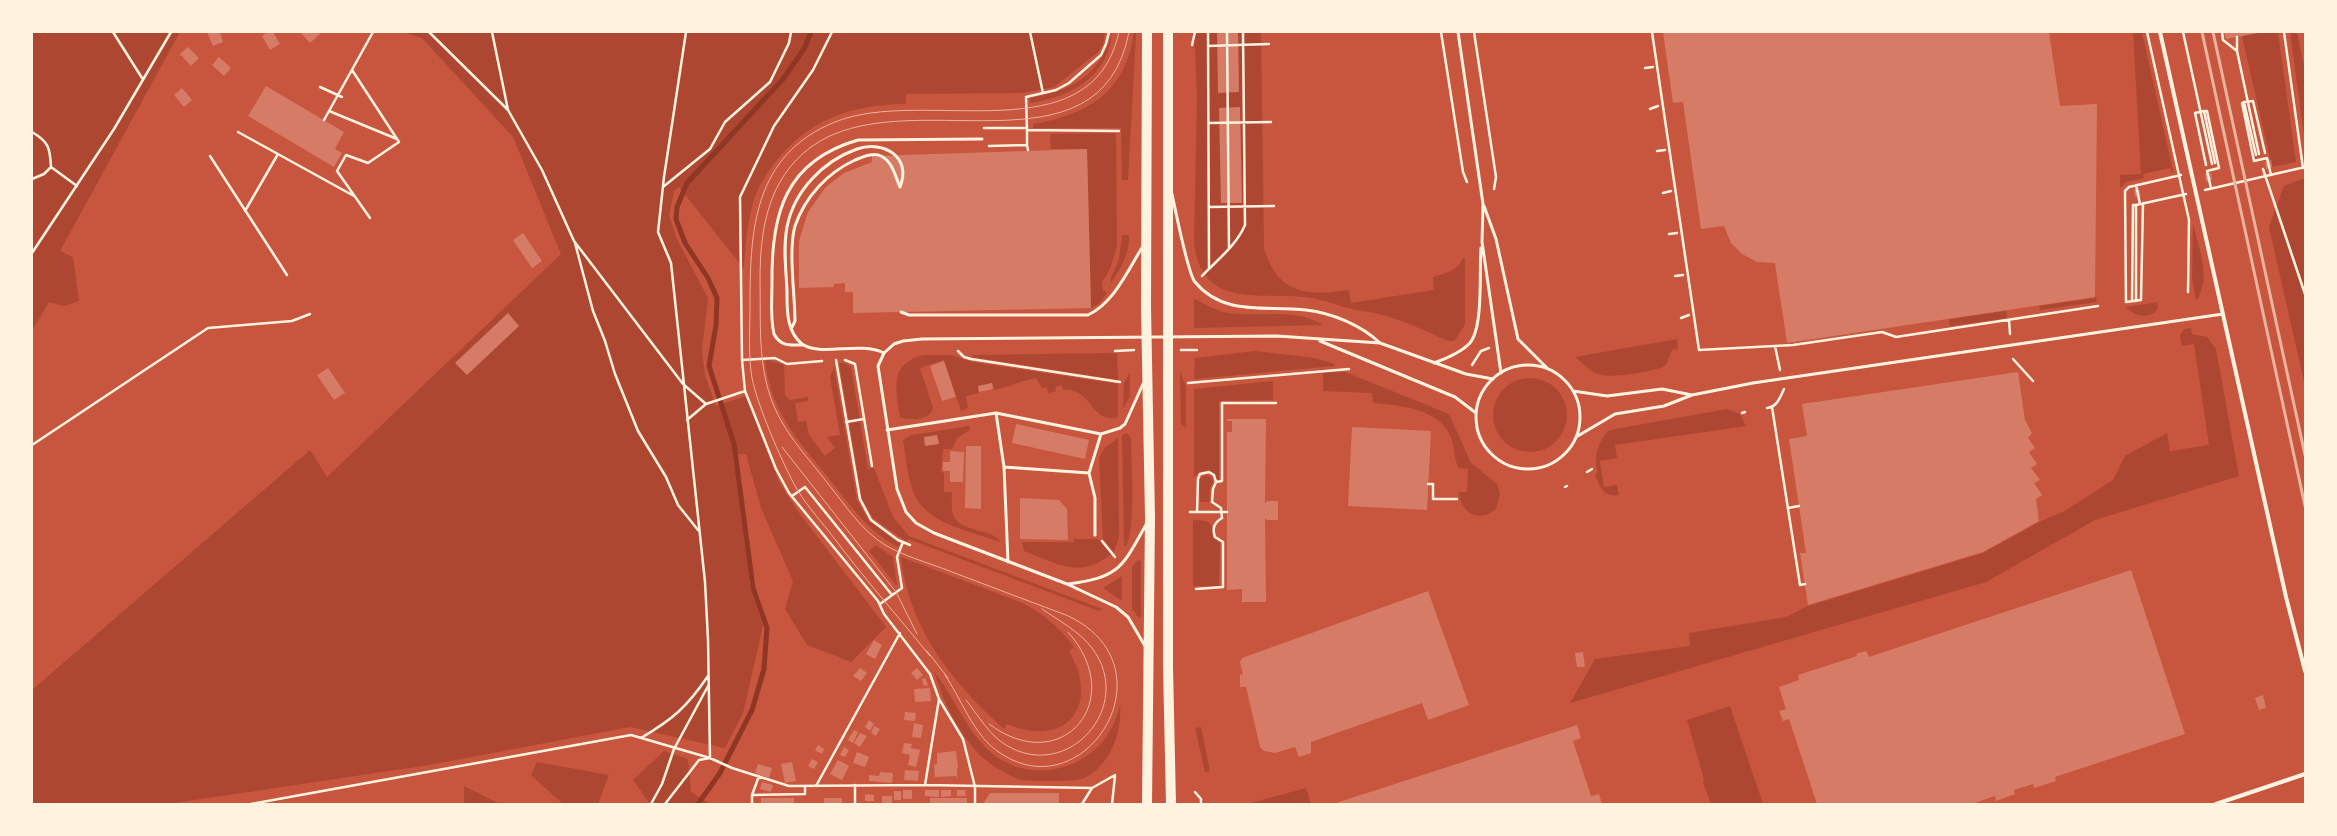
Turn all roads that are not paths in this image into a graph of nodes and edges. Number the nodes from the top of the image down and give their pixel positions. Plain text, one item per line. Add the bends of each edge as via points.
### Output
1 (1147, 32) edge
2 (1168, 32) edge
3 (1458, 32) edge
4 (2160, 32) edge
5 (982, 138) road end
6 (1169, 177) junction
7 (1483, 204) junction
8 (1146, 241) junction
9 (1482, 242) junction
10 (901, 312) dead end
11 (2223, 314) junction
12 (792, 327) junction
13 (1318, 341) junction
14 (1380, 343) junction
15 (803, 345) junction
16 (884, 353) junction
17 (1433, 363) junction
18 (1548, 369) junction
19 (1147, 373) junction
20 (1501, 373) junction
21 (1493, 380) junction
22 (1573, 391) junction
23 (1692, 395) junction
24 (996, 413) junction
25 (1476, 414) junction
26 (887, 430) junction
27 (1100, 434) junction
28 (1576, 437) junction
29 (1004, 467) junction
30 (1090, 473) junction
31 (1150, 518) junction
32 (1095, 535) road end
33 (1008, 562) junction
34 (1067, 584) junction
35 (1149, 654) junction
36 (2305, 671) edge
37 (2305, 774) edge
38 (1147, 804) edge
39 (1171, 804) edge
40 (2216, 804) edge

1 - 8 main road
2 - 6 main road
3 - 7 lane
4 - 11 street
5 - 15 lane via 858,140 840,145 803,170 780,210 774,229 772,257 774,334 783,344
6 - 14 lane via 1194,281 1212,297 1232,306 1307,310 1342,320 1369,333
6 - 39 main road via 1168,666
7 - 9 lane
7 - 18 lane via 1496,239 1518,339
8 - 10 lane via 1108,301 1088,315 909,315
8 - 19 main road
9 - 17 lane via 1478,327 1470,344
9 - 20 lane
11 - 23 lane via 1753,383
11 - 36 street
12 - 12 lane via 788,321 785,244 787,226 798,199 807,185 825,167 854,150 874,146 886,148 894,154 904,170 900,187 890,164 880,156 871,155 840,168 825,179 806,204 795,227 793,244 795,315
12 - 15 lane
13 - 14 lane
13 - 16 lane via 1277,336 922,339 903,341
13 - 25 lane via 1455,397
14 - 17 lane
15 - 16 lane via 819,349 866,347
16 - 26 lane via 878,366
17 - 21 lane
18 - 20 lane via 1524,366
18 - 22 lane via 1562,378
19 - 27 lane via 1125,424
19 - 31 main road
20 - 21 lane
21 - 25 lane via 1482,395
22 - 23 lane via 1606,396 1662,389
22 - 28 lane via 1580,414
23 - 28 lane via 1664,406 1615,414
24 - 26 lane
24 - 27 lane
24 - 29 lane
25 - 28 lane via 1479,435 1487,448 1498,460 1518,468 1530,469 1554,462 1564,455
26 - 33 lane via 899,498 910,518 934,533
27 - 30 lane
29 - 30 lane
29 - 33 lane
30 - 32 lane via 1095,498
31 - 34 lane via 1122,565 1107,576 1096,580
31 - 35 main road
33 - 34 lane
34 - 35 lane via 1122,611 1136,628
35 - 38 main road
37 - 40 street

